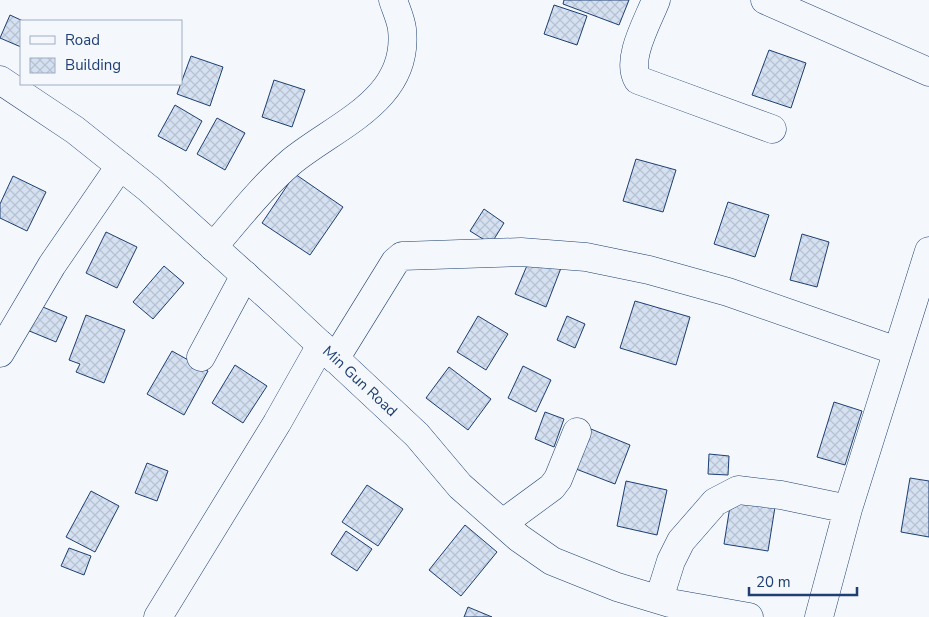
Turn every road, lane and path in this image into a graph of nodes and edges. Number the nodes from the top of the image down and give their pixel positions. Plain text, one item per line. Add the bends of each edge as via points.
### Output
1 (392, 0) edge
2 (656, 0) edge
3 (765, 0) edge
4 (929, 72) edge
5 (0, 80) edge
6 (772, 129) dead end
7 (120, 166) junction
8 (213, 247) junction
9 (929, 251) edge
10 (245, 275) junction
11 (897, 351) junction
12 (328, 352) junction
13 (0, 353) edge
14 (201, 357) dead end
15 (577, 432) dead end
16 (848, 509) junction
17 (503, 523) junction
18 (659, 599) junction
19 (158, 617) edge
20 (749, 617) edge
21 (819, 617) edge

1 - 8 street via 402,28 402,49 391,84 357,116 290,164
2 - 6 street via 635,52 632,66 638,80
3 - 4 street
5 - 7 street, Min Gun Road via 75,130
7 - 8 street, Min Gun Road
7 - 13 street via 52,265
8 - 10 street, Min Gun Road
9 - 11 street
10 - 12 street, Min Gun Road
10 - 14 street
11 - 12 street via 728,292 649,270 586,257 521,252 402,256
11 - 16 street
12 - 17 street, Min Gun Road via 417,435 460,486
12 - 19 street via 277,423
15 - 17 street via 552,487
16 - 18 street via 781,494 738,490 715,502 681,541
16 - 21 street
17 - 18 street, Min Gun Road via 552,561 617,587
18 - 20 street, Min Gun Road

